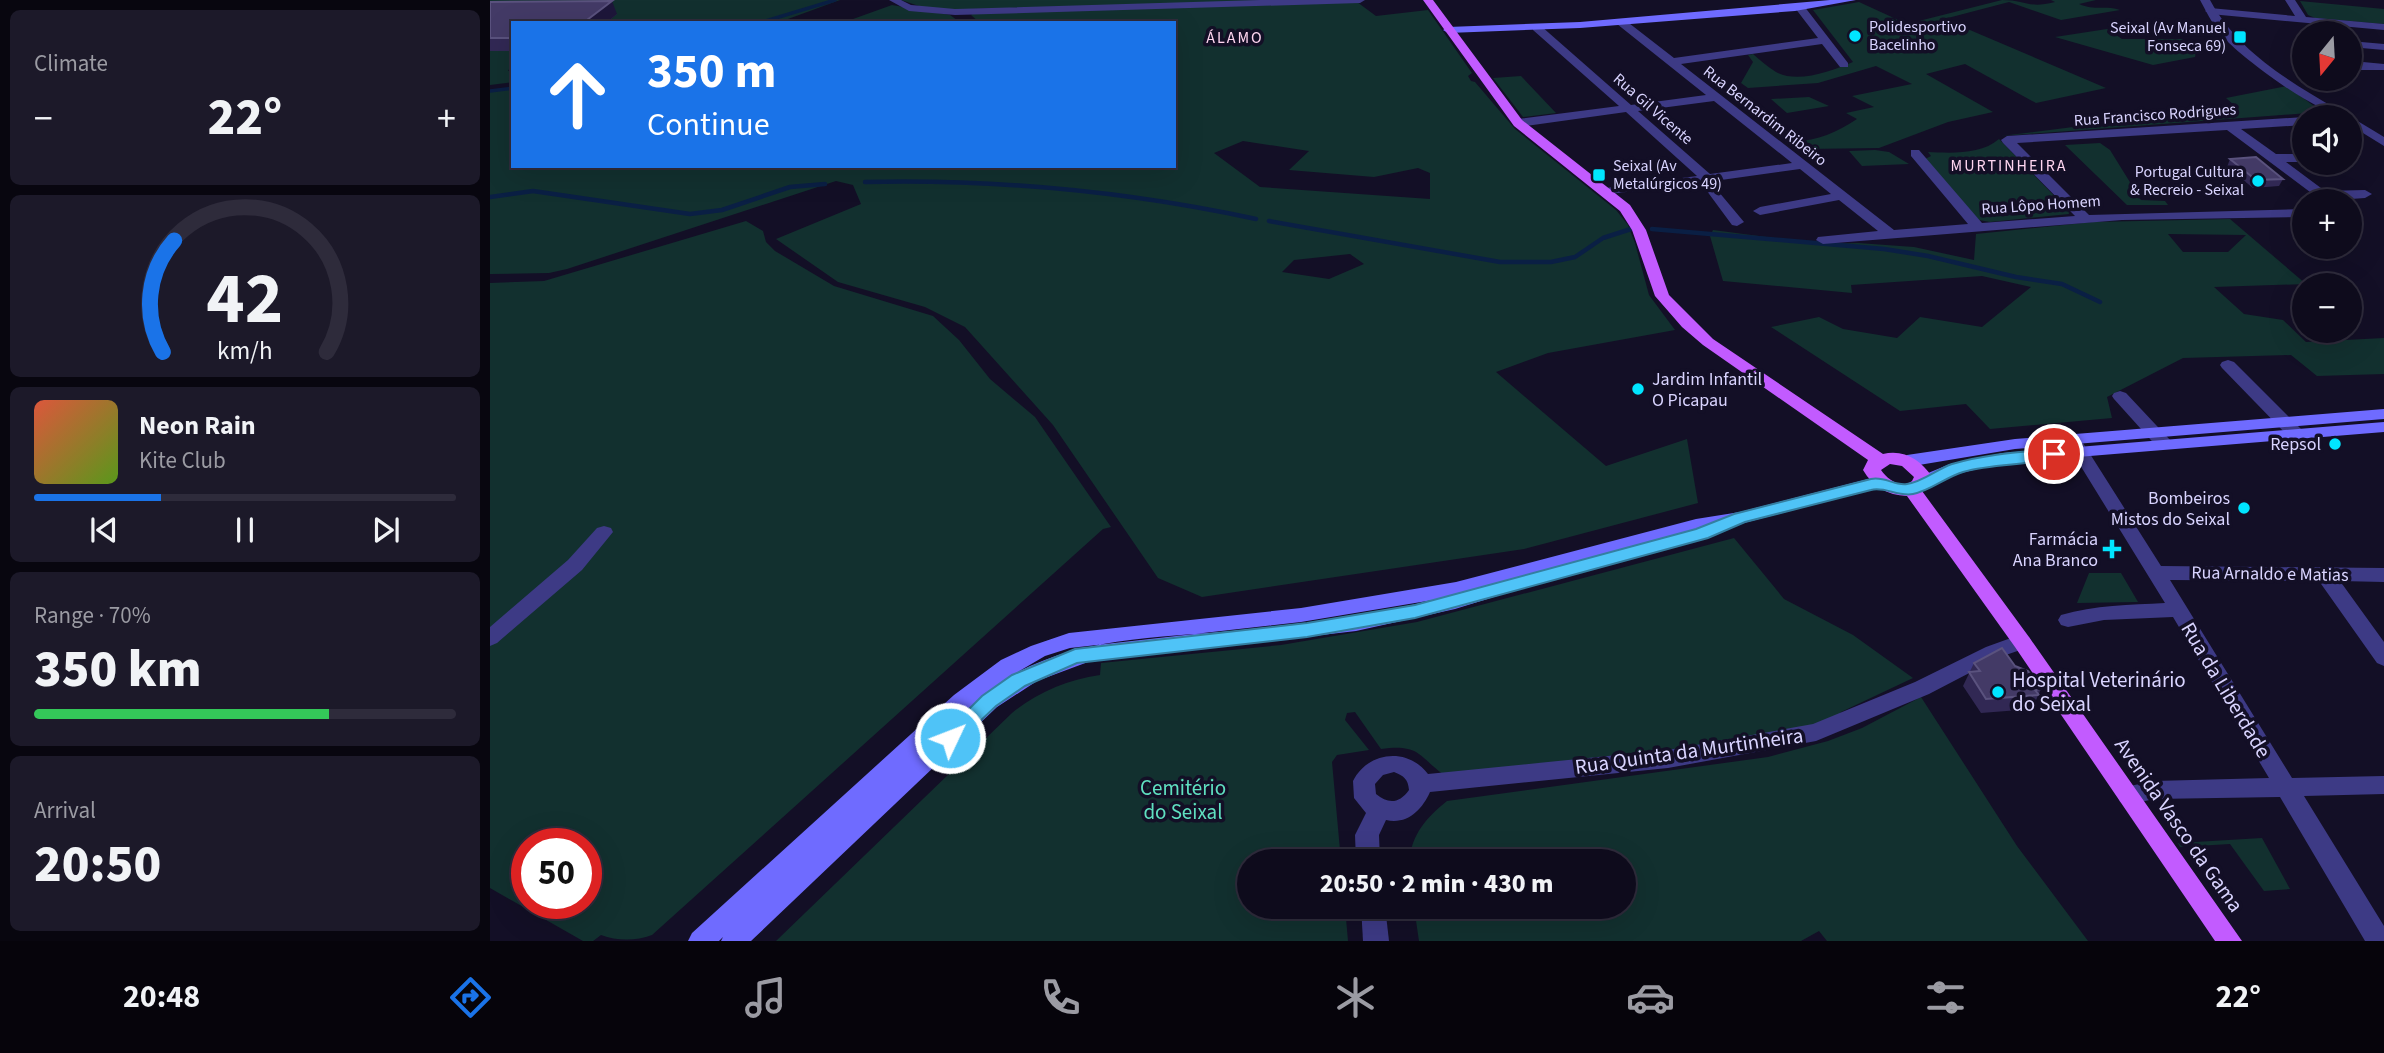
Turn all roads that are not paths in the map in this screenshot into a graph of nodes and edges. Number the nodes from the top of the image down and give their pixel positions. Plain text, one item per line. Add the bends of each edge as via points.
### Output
1 (894, 0) edge
2 (1360, 0) edge
3 (1428, 0) edge
4 (1851, 0) edge
5 (2278, 0) edge
6 (2290, 0) edge
7 (2207, 5) edge
8 (1800, 8) junction
9 (2288, 18) junction
10 (2302, 19) junction
11 (1621, 22) junction
12 (2384, 27) edge
13 (1537, 28) junction
14 (1448, 30) junction
15 (1825, 40) junction
16 (2362, 46) edge
17 (2384, 47) edge
18 (1671, 62) junction
19 (1844, 65) dead end
20 (2363, 65) edge
21 (2384, 67) edge
22 (1715, 97) junction
23 (2327, 105) edge
24 (1628, 108) junction
25 (2292, 122) edge
26 (1518, 123) junction
27 (2230, 126) junction
28 (2362, 127) edge
29 (2384, 142) edge
30 (1915, 153) dead end
31 (2272, 158) junction
32 (2292, 158) edge
33 (1803, 165) junction
34 (1708, 179) junction
35 (2314, 189) edge
36 (1606, 192) junction
37 (2362, 194) edge
38 (2365, 194) dead end
39 (1842, 196) junction
40 (1759, 211) dead end
41 (2292, 213) edge
42 (2085, 218) junction
43 (1737, 222) dead end
44 (1978, 227) junction
45 (1890, 234) junction
46 (1823, 240) dead end
47 (2228, 365) dead end
48 (2120, 396) dead end
49 (2384, 414) edge
50 (2384, 427) edge
51 (2290, 428) junction
52 (2159, 439) junction
53 (2076, 446) junction
54 (1880, 460) junction
55 (1907, 461) junction
56 (1880, 482) junction
57 (1917, 486) junction
58 (1740, 518) junction
59 (604, 531) dead end
60 (2156, 573) junction
61 (2325, 575) junction
62 (2384, 575) edge
63 (2179, 610) junction
64 (2068, 620) dead end
65 (490, 638) edge
66 (2019, 638) junction
67 (2384, 658) edge
68 (1421, 785) junction
69 (2384, 785) edge
70 (2285, 789) junction
71 (2128, 795) junction
72 (1379, 810) junction
73 (1368, 849) edge
74 (1374, 919) edge
75 (701, 941) edge
76 (734, 941) edge
77 (1376, 941) edge
78 (2230, 941) edge
79 (2379, 941) edge

1 - 2 street via 920,10 955,12
3 - 14 main road
4 - 8 main road
5 - 9 street
6 - 10 street
7 - 9 street
7 - 23 street via 2246,54
8 - 11 main road
8 - 15 street
9 - 10 street
10 - 12 street
11 - 13 main road
11 - 18 street, Rua Bernardim Ribeiro
13 - 14 main road
13 - 24 street, Rua Gil Vicente
14 - 26 main road
15 - 18 street
15 - 19 street
16 - 17 street
18 - 22 street, Rua Bernardim Ribeiro
20 - 21 street
22 - 24 street
22 - 33 street, Rua Bernardim Ribeiro
24 - 26 street
24 - 34 street, Rua Gil Vicente
25 - 27 street, Rua Francisco Rodrigues
26 - 36 main road
27 - 31 street
27 - 42 street, Rua Francisco Rodrigues via 2007,140
28 - 29 street
30 - 44 street
31 - 32 street
31 - 35 street
33 - 34 street
33 - 39 street, Rua Bernardim Ribeiro
34 - 36 street
34 - 43 street, Rua Gil Vicente via 1707,185
36 - 54 main road via 1633,218 1662,296 1686,324
37 - 38 street
39 - 40 street
39 - 45 street, Rua Bernardim Ribeiro
41 - 42 street, Rua Lôpo Homem
42 - 44 street, Rua Lôpo Homem
44 - 45 street, Rua Lôpo Homem
45 - 46 street, Rua Lôpo Homem
47 - 51 street
48 - 52 street
49 - 51 main road
50 - 51 main road
51 - 52 main road
52 - 53 main road
53 - 55 main road via 1985,447
53 - 57 main road via 1956,468
53 - 60 street, Rua da Liberdade
54 - 55 main road
54 - 56 main road via 1872,470
55 - 57 main road, Avenida Vasco da Gama via 1921,471
56 - 57 main road via 1895,489
56 - 58 main road
57 - 66 main road, Avenida Vasco da Gama
58 - 75 main road via 1696,525 1456,589 1301,615 1104,635 1038,651 1008,666 962,701
58 - 76 main road via 1702,534 1415,612 1307,630 1104,651 1043,667 989,701
59 - 65 street via 575,565
60 - 61 street, Rua Arnaldo e Matias
60 - 63 street, Rua da Liberdade
61 - 62 street, Rua Arnaldo e Matias
61 - 67 street
63 - 64 street via 2104,613
63 - 70 street, Rua da Liberdade
66 - 68 street, Rua Quinta da Murtinheira via 1922,688 1816,732 1665,759
66 - 71 main road, Avenida Vasco da Gama
68 - 72 street via 1418,799 1405,809
68 - 72 street via 1413,770 1404,765 1376,768 1363,789 1365,798
69 - 70 street
70 - 71 street via 2154,790
70 - 79 street, Rua da Liberdade
71 - 78 main road, Avenida Vasco da Gama
72 - 73 street via 1367,835
74 - 77 street

